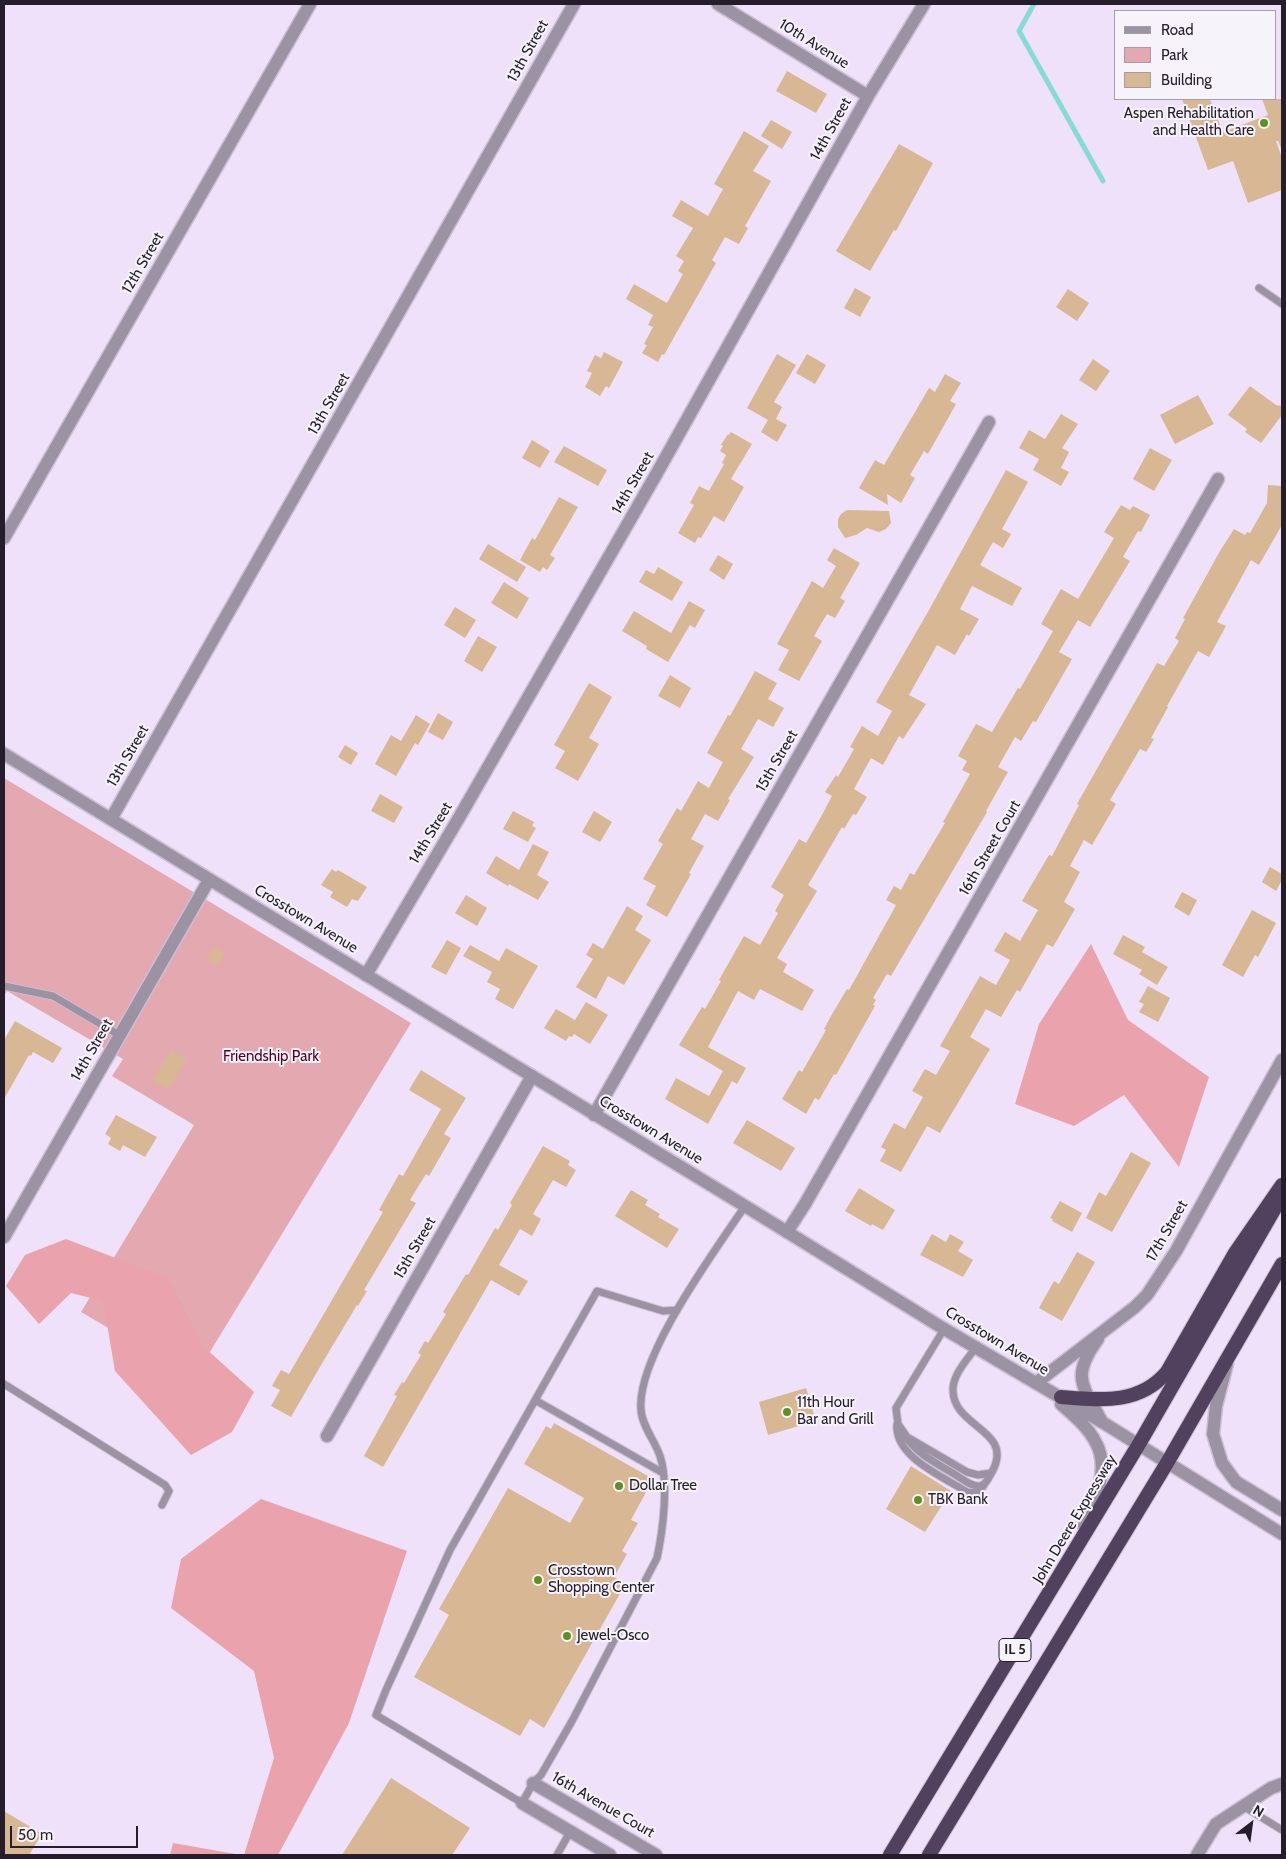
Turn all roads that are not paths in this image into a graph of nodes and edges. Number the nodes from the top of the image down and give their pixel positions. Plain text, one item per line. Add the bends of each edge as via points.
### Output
1 (310, 4) edge
2 (574, 4) edge
3 (718, 4) edge
4 (924, 4) edge
5 (868, 96) junction
6 (1259, 288) dead end
7 (1282, 304) edge
8 (989, 422) dead end
9 (1218, 479) dead end
10 (4, 538) edge
11 (4, 754) edge
12 (111, 819) junction
13 (209, 880) junction
14 (366, 975) junction
15 (4, 986) edge
16 (120, 1035) junction
17 (1282, 1060) edge
18 (532, 1076) junction
19 (594, 1115) junction
20 (1282, 1185) edge
21 (1282, 1196) edge
22 (745, 1206) junction
23 (787, 1232) junction
24 (4, 1236) edge
25 (1282, 1264) edge
26 (678, 1310) junction
27 (944, 1329) junction
28 (1103, 1332) junction
29 (976, 1347) junction
30 (1229, 1355) junction
31 (4, 1384) edge
32 (1041, 1385) junction
33 (1061, 1398) junction
34 (1090, 1399) junction
35 (535, 1400) junction
36 (897, 1418) junction
37 (1102, 1422) junction
38 (903, 1433) junction
39 (326, 1436) dead end
40 (1138, 1444) junction
41 (1167, 1463) junction
42 (663, 1473) junction
43 (991, 1473) junction
44 (987, 1480) junction
45 (162, 1505) dead end
46 (1282, 1510) edge
47 (1282, 1534) edge
48 (1069, 1561) junction
49 (533, 1783) junction
50 (1282, 1784) edge
51 (522, 1803) junction
52 (1243, 1806) junction
53 (1282, 1830) edge
54 (570, 1832) junction
55 (557, 1855) edge
56 (610, 1855) edge
57 (656, 1855) edge
58 (890, 1855) edge
59 (929, 1855) edge
60 (1197, 1855) edge

1 - 10 street, 12th Street
2 - 12 street, 13th Street
3 - 5 street, 10th Avenue
4 - 5 street, 14th Street
5 - 14 street, 14th Street via 647,490
6 - 7 lane
8 - 19 street, 15th Street
9 - 23 street, 16th Street Court
11 - 12 street, Crosstown Avenue
12 - 13 street, Crosstown Avenue
13 - 14 street, Crosstown Avenue
13 - 16 street, 14th Street
14 - 18 street, Crosstown Avenue
15 - 16 lane via 53,996
16 - 24 street, 14th Street
17 - 28 street, 17th Street via 1157,1280 1135,1307
18 - 19 street, Crosstown Avenue
18 - 39 street, 15th Street
19 - 22 street, Crosstown Avenue
20 - 34 highway via 1234,1253 1159,1382 1126,1397
21 - 40 highway, John Deere Expressway / IL 5
22 - 23 street, Crosstown Avenue
22 - 26 lane
23 - 27 street, Crosstown Avenue
25 - 30 highway, IL 5
26 - 35 lane via 663,1311 597,1291
26 - 42 lane via 646,1377 640,1403
27 - 29 street, Crosstown Avenue
27 - 36 lane via 896,1408
28 - 32 street, 17th Street via 1080,1348
28 - 34 street via 1090,1349 1082,1370 1081,1381
29 - 32 street, Crosstown Avenue
29 - 43 lane via 958,1375 953,1391 959,1410 994,1442 998,1453
30 - 41 highway, IL 5
30 - 46 street via 1214,1420 1217,1450 1236,1482
31 - 45 lane via 165,1485 169,1490
32 - 33 street, Crosstown Avenue
32 - 48 street via 1096,1442 1102,1469 1094,1503
33 - 34 highway
33 - 37 street, Crosstown Avenue
34 - 37 street
35 - 42 lane
35 - 51 lane via 450,1550 376,1715
36 - 38 lane
36 - 44 lane via 898,1438 916,1461 974,1494
37 - 40 street, Crosstown Avenue
38 - 43 lane via 967,1472 978,1475
38 - 44 lane via 918,1452 968,1483 978,1486
40 - 41 street, Crosstown Avenue
40 - 48 highway, John Deere Expressway / IL 5
41 - 47 street, Crosstown Avenue
41 - 59 highway, IL 5
42 - 49 lane via 662,1533 657,1558 572,1721 541,1775
43 - 44 lane
48 - 58 highway, John Deere Expressway / IL 5
49 - 51 lane
49 - 57 street, 16th Avenue Court
50 - 52 street
51 - 54 street
52 - 53 lane
52 - 60 street via 1216,1824
54 - 55 lane
54 - 56 street

